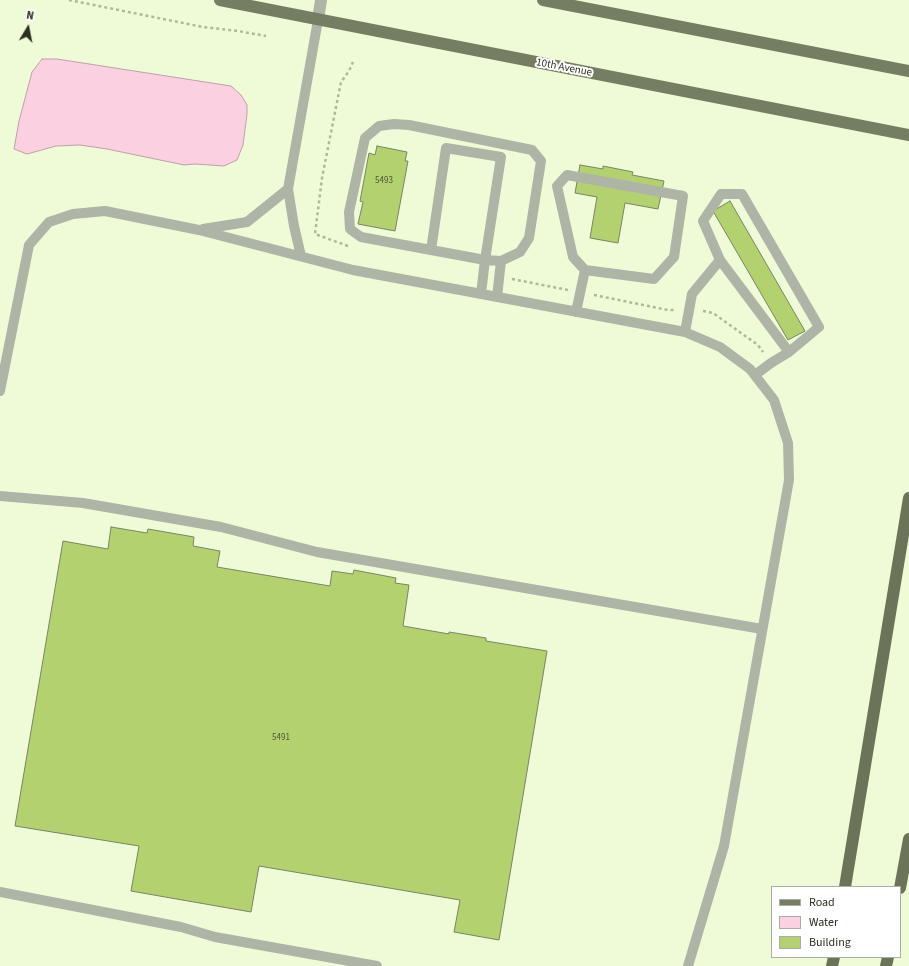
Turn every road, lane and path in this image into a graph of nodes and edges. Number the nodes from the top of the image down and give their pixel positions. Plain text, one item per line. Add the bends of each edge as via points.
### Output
1 (69, 0) edge
2 (220, 0) edge
3 (321, 0) edge
4 (543, 0) edge
5 (318, 20) junction
6 (266, 36) dead end
7 (909, 71) edge
8 (909, 135) edge
9 (288, 189) junction
10 (199, 230) junction
11 (431, 250) junction
12 (301, 256) junction
13 (485, 260) junction
14 (720, 260) junction
15 (501, 261) junction
16 (585, 270) junction
17 (481, 294) junction
18 (498, 297) junction
19 (576, 312) junction
20 (685, 332) junction
21 (789, 352) junction
22 (755, 375) junction
23 (0, 391) edge
24 (0, 496) edge
25 (909, 498) edge
26 (762, 629) junction
27 (909, 839) edge
28 (845, 886) edge
29 (900, 886) edge
30 (0, 892) edge
31 (377, 966) edge
32 (688, 966) edge

1 - 6 path via 203,27
2 - 5 main road, 10th Avenue
3 - 5 street
4 - 7 main road
5 - 8 main road, 10th Avenue
5 - 9 lane
9 - 10 lane via 247,222
9 - 12 lane
10 - 12 lane
10 - 23 lane via 105,211 73,214 49,222 29,245
11 - 13 lane
11 - 13 lane via 446,148 501,157
11 - 15 lane via 361,237 350,229 349,212 365,138 379,126 409,125 532,150 541,161 529,238 520,252
12 - 17 lane via 353,270
13 - 15 lane
13 - 17 lane
14 - 20 lane via 692,294
14 - 21 lane
14 - 21 lane via 702,221 721,194 742,194 819,327
15 - 18 lane
16 - 16 lane via 654,279 674,257 683,196 567,175 557,186 573,257
16 - 19 lane
17 - 18 lane
18 - 19 lane
19 - 20 lane
20 - 22 lane via 720,347
21 - 22 lane
22 - 26 lane via 774,400 788,443 789,480
24 - 26 lane via 84,503 221,527 317,552
25 - 28 highway
26 - 32 lane via 724,846
27 - 29 highway
30 - 31 lane via 182,927 214,937

